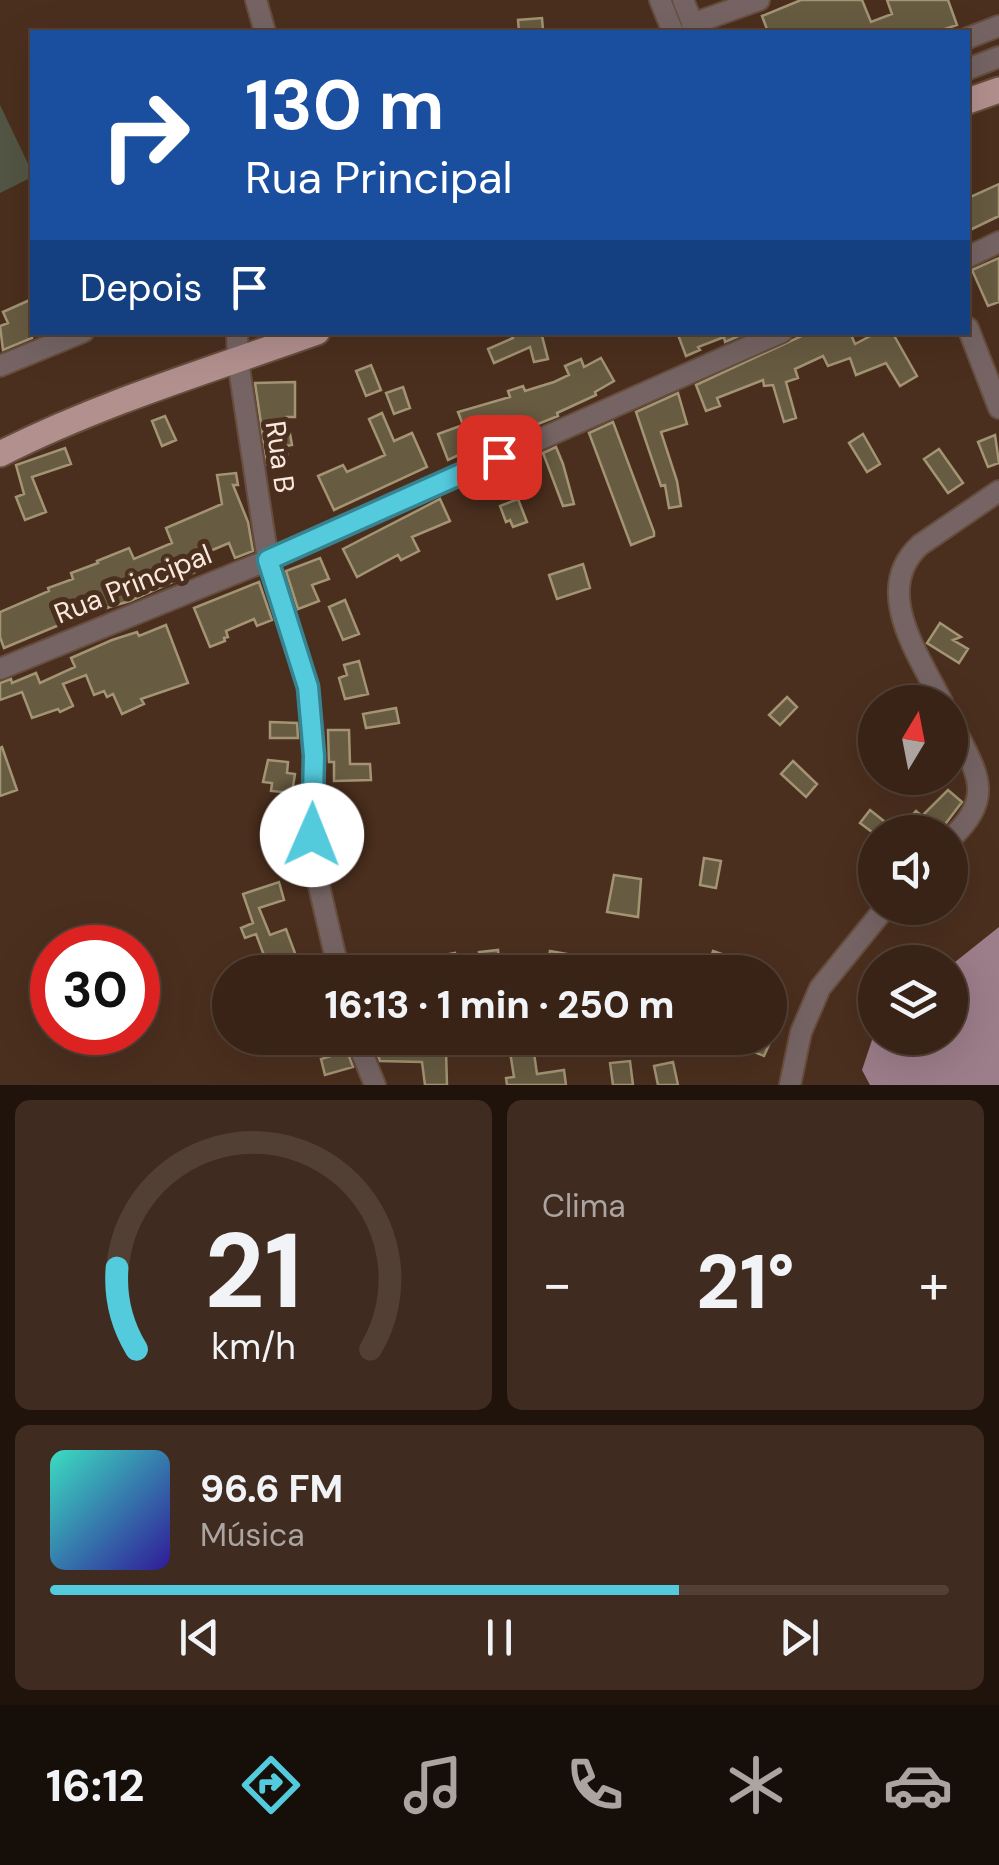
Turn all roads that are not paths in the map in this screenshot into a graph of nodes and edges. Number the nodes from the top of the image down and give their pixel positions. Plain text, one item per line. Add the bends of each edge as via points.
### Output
1 (256, 0) edge
2 (660, 0) edge
3 (683, 0) edge
4 (759, 0) edge
5 (999, 26) edge
6 (264, 30) edge
7 (687, 30) edge
8 (970, 37) edge
9 (999, 57) edge
10 (970, 67) edge
11 (999, 90) edge
12 (970, 100) edge
13 (999, 242) edge
14 (970, 256) edge
15 (970, 333) edge
16 (77, 335) edge
17 (237, 335) edge
18 (309, 335) edge
19 (775, 335) edge
20 (238, 360) junction
21 (0, 366) edge
22 (999, 408) edge
23 (0, 454) edge
24 (999, 491) edge
25 (268, 560) junction
26 (0, 669) edge
27 (934, 685) edge
28 (968, 756) edge
29 (968, 822) edge
30 (870, 925) edge
31 (335, 955) edge
32 (363, 1055) edge
33 (375, 1085) edge
34 (790, 1085) edge

1 - 6 street
2 - 7 street
3 - 7 street
4 - 7 street
5 - 8 street
9 - 10 street
11 - 12 main road
13 - 14 street
15 - 22 street
16 - 21 street
17 - 20 street, Rua B
18 - 20 main road
19 - 25 street, Rua Principal
20 - 23 main road
20 - 25 street, Rua B
24 - 27 street via 920,545 898,579 901,615
25 - 26 street, Rua Principal
25 - 31 street, Rua B via 308,687 312,856
28 - 29 street via 978,791
30 - 34 street via 820,988 801,1032
32 - 33 street

